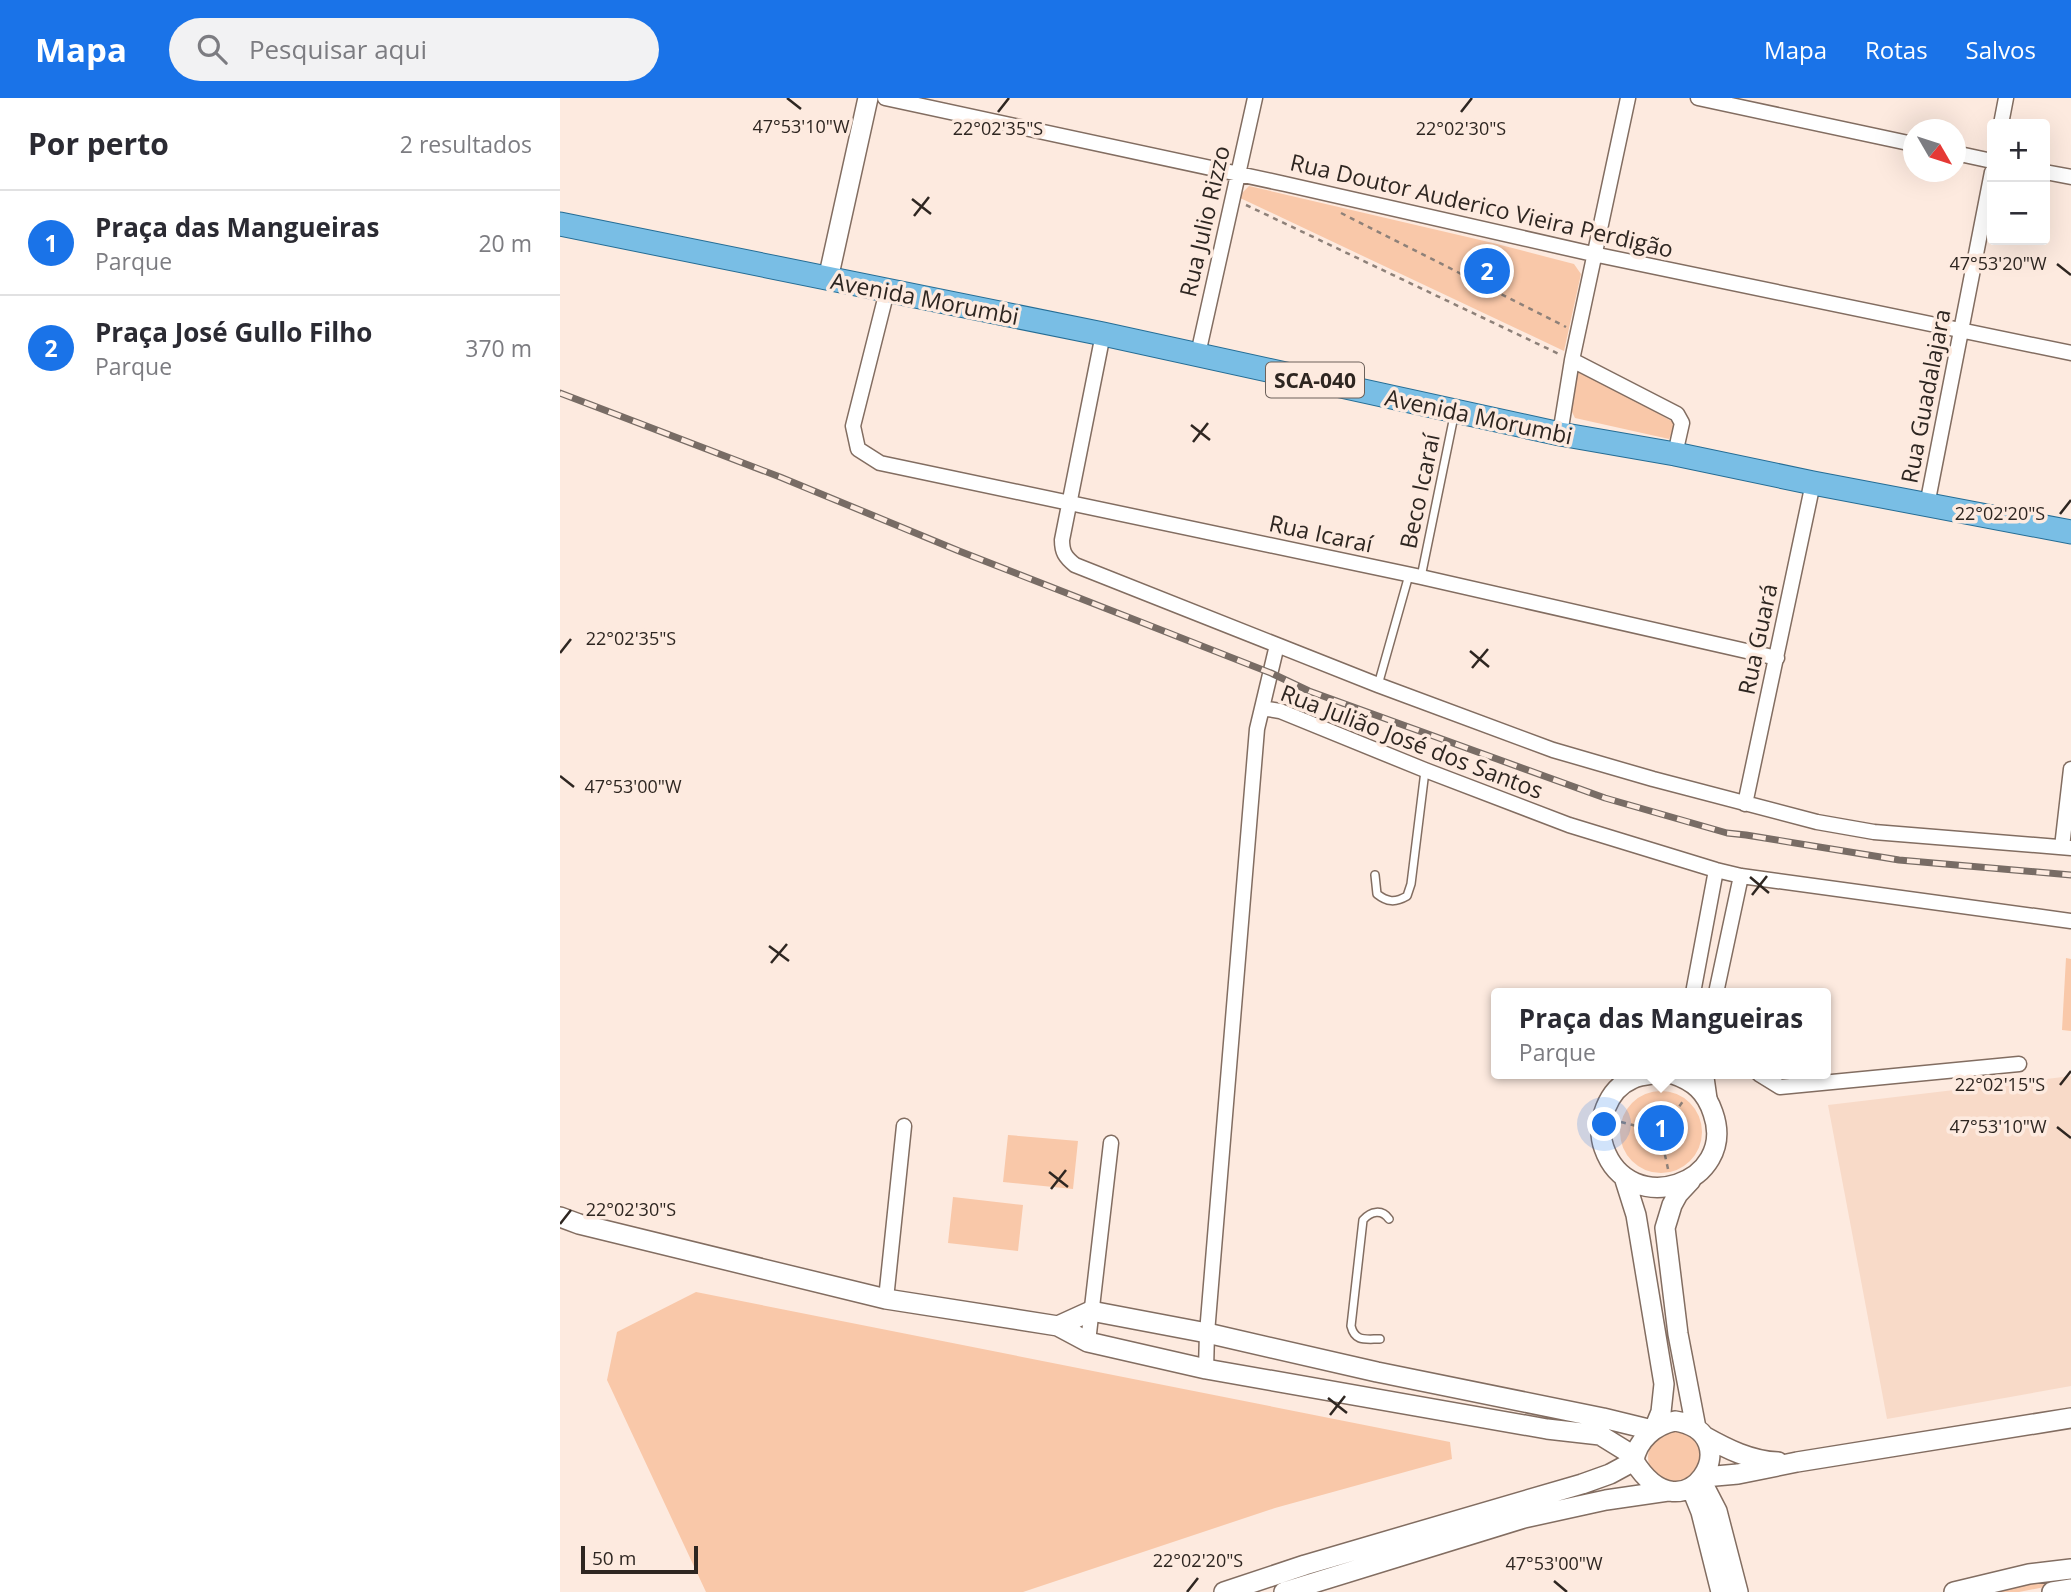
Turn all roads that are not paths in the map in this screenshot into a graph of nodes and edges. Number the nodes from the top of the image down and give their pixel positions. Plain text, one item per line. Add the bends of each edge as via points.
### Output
1 (868, 98) edge
2 (885, 98) edge
3 (1255, 98) edge
4 (1628, 98) edge
5 (1698, 98) edge
6 (2006, 98) edge
7 (2002, 119) edge
8 (1903, 142) edge
9 (1966, 155) edge
10 (1987, 160) edge
11 (2050, 173) edge
12 (1237, 174) junction
13 (2071, 177) edge
14 (1990, 182) edge
15 (560, 224) edge
16 (1593, 254) junction
17 (828, 279) junction
18 (887, 291) junction
19 (1961, 331) junction
20 (1103, 334) junction
21 (2071, 352) edge
22 (1198, 354) junction
23 (1572, 360) junction
24 (1455, 411) junction
25 (1560, 434) junction
26 (1675, 454) junction
27 (1813, 483) junction
28 (1070, 502) junction
29 (1927, 505) junction
30 (2071, 532) edge
31 (1415, 576) junction
32 (1277, 645) junction
33 (1777, 658) junction
34 (1378, 685) junction
35 (1262, 708) junction
36 (2071, 769) edge
37 (1425, 770) junction
38 (1745, 804) junction
39 (2067, 848) edge
40 (1716, 870) junction
41 (1374, 875) dead end
42 (1741, 876) junction
43 (2071, 921) edge
44 (1694, 988) edge
45 (1717, 988) edge
46 (2019, 1064) dead end
47 (1631, 1079) edge
48 (1688, 1079) edge
49 (1707, 1079) edge
50 (1767, 1079) edge
51 (1710, 1104) junction
52 (904, 1126) dead end
53 (1111, 1143) dead end
54 (1695, 1176) junction
55 (1624, 1177) junction
56 (560, 1217) edge
57 (1389, 1219) dead end
58 (886, 1299) junction
59 (1091, 1311) junction
60 (1058, 1326) junction
61 (1207, 1333) junction
62 (1380, 1339) dead end
63 (1088, 1342) junction
64 (1206, 1369) junction
65 (2071, 1418) edge
66 (1653, 1429) junction
67 (1700, 1432) junction
68 (1634, 1459) junction
69 (1797, 1462) junction
70 (1699, 1481) junction
71 (1668, 1491) junction
72 (2071, 1569) edge
73 (2071, 1589) edge
74 (1224, 1592) edge
75 (1284, 1592) edge
76 (1721, 1592) edge
77 (1738, 1592) edge
78 (1954, 1592) edge
79 (2053, 1592) edge

1 - 17 street
2 - 12 street, Rua Doutor Auderico Vieira Perdigão
3 - 12 street, Rua Julio Rizzo
4 - 16 street
5 - 8 street
6 - 7 street
9 - 10 street
11 - 13 street
12 - 16 street, Rua Doutor Auderico Vieira Perdigão
12 - 22 street, Rua Julio Rizzo
14 - 19 street, Rua Guadalajara
15 - 17 main road, Avenida Morumbi / SCA-040
16 - 19 street, Rua Doutor Auderico Vieira Perdigão
16 - 23 street
17 - 18 main road, Avenida Morumbi / SCA-040
18 - 20 main road, Avenida Morumbi / SCA-040
18 - 28 street, Rua Icaraí via 853,426 858,449 880,463
19 - 21 street, Rua Doutor Auderico Vieira Perdigão
19 - 29 street, Rua Guadalajara
20 - 22 main road, Avenida Morumbi / SCA-040
20 - 28 street
22 - 24 main road, Avenida Morumbi / SCA-040
23 - 25 street
23 - 26 street via 1677,414 1682,423
24 - 25 main road, Avenida Morumbi / SCA-040
24 - 31 lane, Beco Icaraí
25 - 26 main road, Avenida Morumbi / SCA-040
26 - 27 main road, Avenida Morumbi / SCA-040
27 - 29 main road, Avenida Morumbi / SCA-040
27 - 33 street, Rua Guará
28 - 31 street, Rua Icaraí
28 - 32 street via 1062,551 1075,565
29 - 30 main road, Avenida Morumbi / SCA-040
31 - 33 street, Rua Icaraí
31 - 34 lane, Beco Icaraí
32 - 34 street
32 - 35 street
33 - 38 street, Rua Guará
34 - 38 street via 1553,750
35 - 37 street, Rua Julião José dos Santos via 1280,711
35 - 61 street, Rua Julião José dos Santos
36 - 39 street
37 - 40 street, Rua Julião José dos Santos via 1569,825
37 - 41 lane via 1407,896 1396,902 1384,900 1377,894
38 - 39 street via 1874,832
40 - 42 street, Rua Julião José dos Santos
40 - 44 street
42 - 43 street, Rua Julião José dos Santos
42 - 45 street
46 - 50 street via 1780,1087
47 - 55 street via 1616,1091 1601,1126 1610,1163
48 - 51 street
49 - 51 street
51 - 54 street via 1717,1125 1716,1144
52 - 58 street
53 - 59 street
54 - 55 street via 1660,1188
54 - 67 street via 1678,1194 1665,1228 1678,1334
55 - 66 street via 1636,1215 1664,1384 1661,1412
56 - 58 street
57 - 62 lane via 1380,1211 1363,1220 1351,1326 1358,1338
58 - 60 street
59 - 60 street
59 - 61 street
59 - 63 street
60 - 63 street
61 - 64 street, Rua Julião José dos Santos
61 - 66 street
63 - 64 street
64 - 68 street via 1600,1435
65 - 69 street
66 - 67 street via 1675,1421
66 - 68 street
67 - 69 street via 1748,1457
67 - 70 street via 1710,1457
68 - 71 street via 1640,1472
68 - 74 street via 1582,1484
69 - 70 street
70 - 71 street via 1680,1491
70 - 76 street via 1701,1512
70 - 77 street via 1717,1511
71 - 75 street via 1524,1518
72 - 78 street
73 - 79 street

